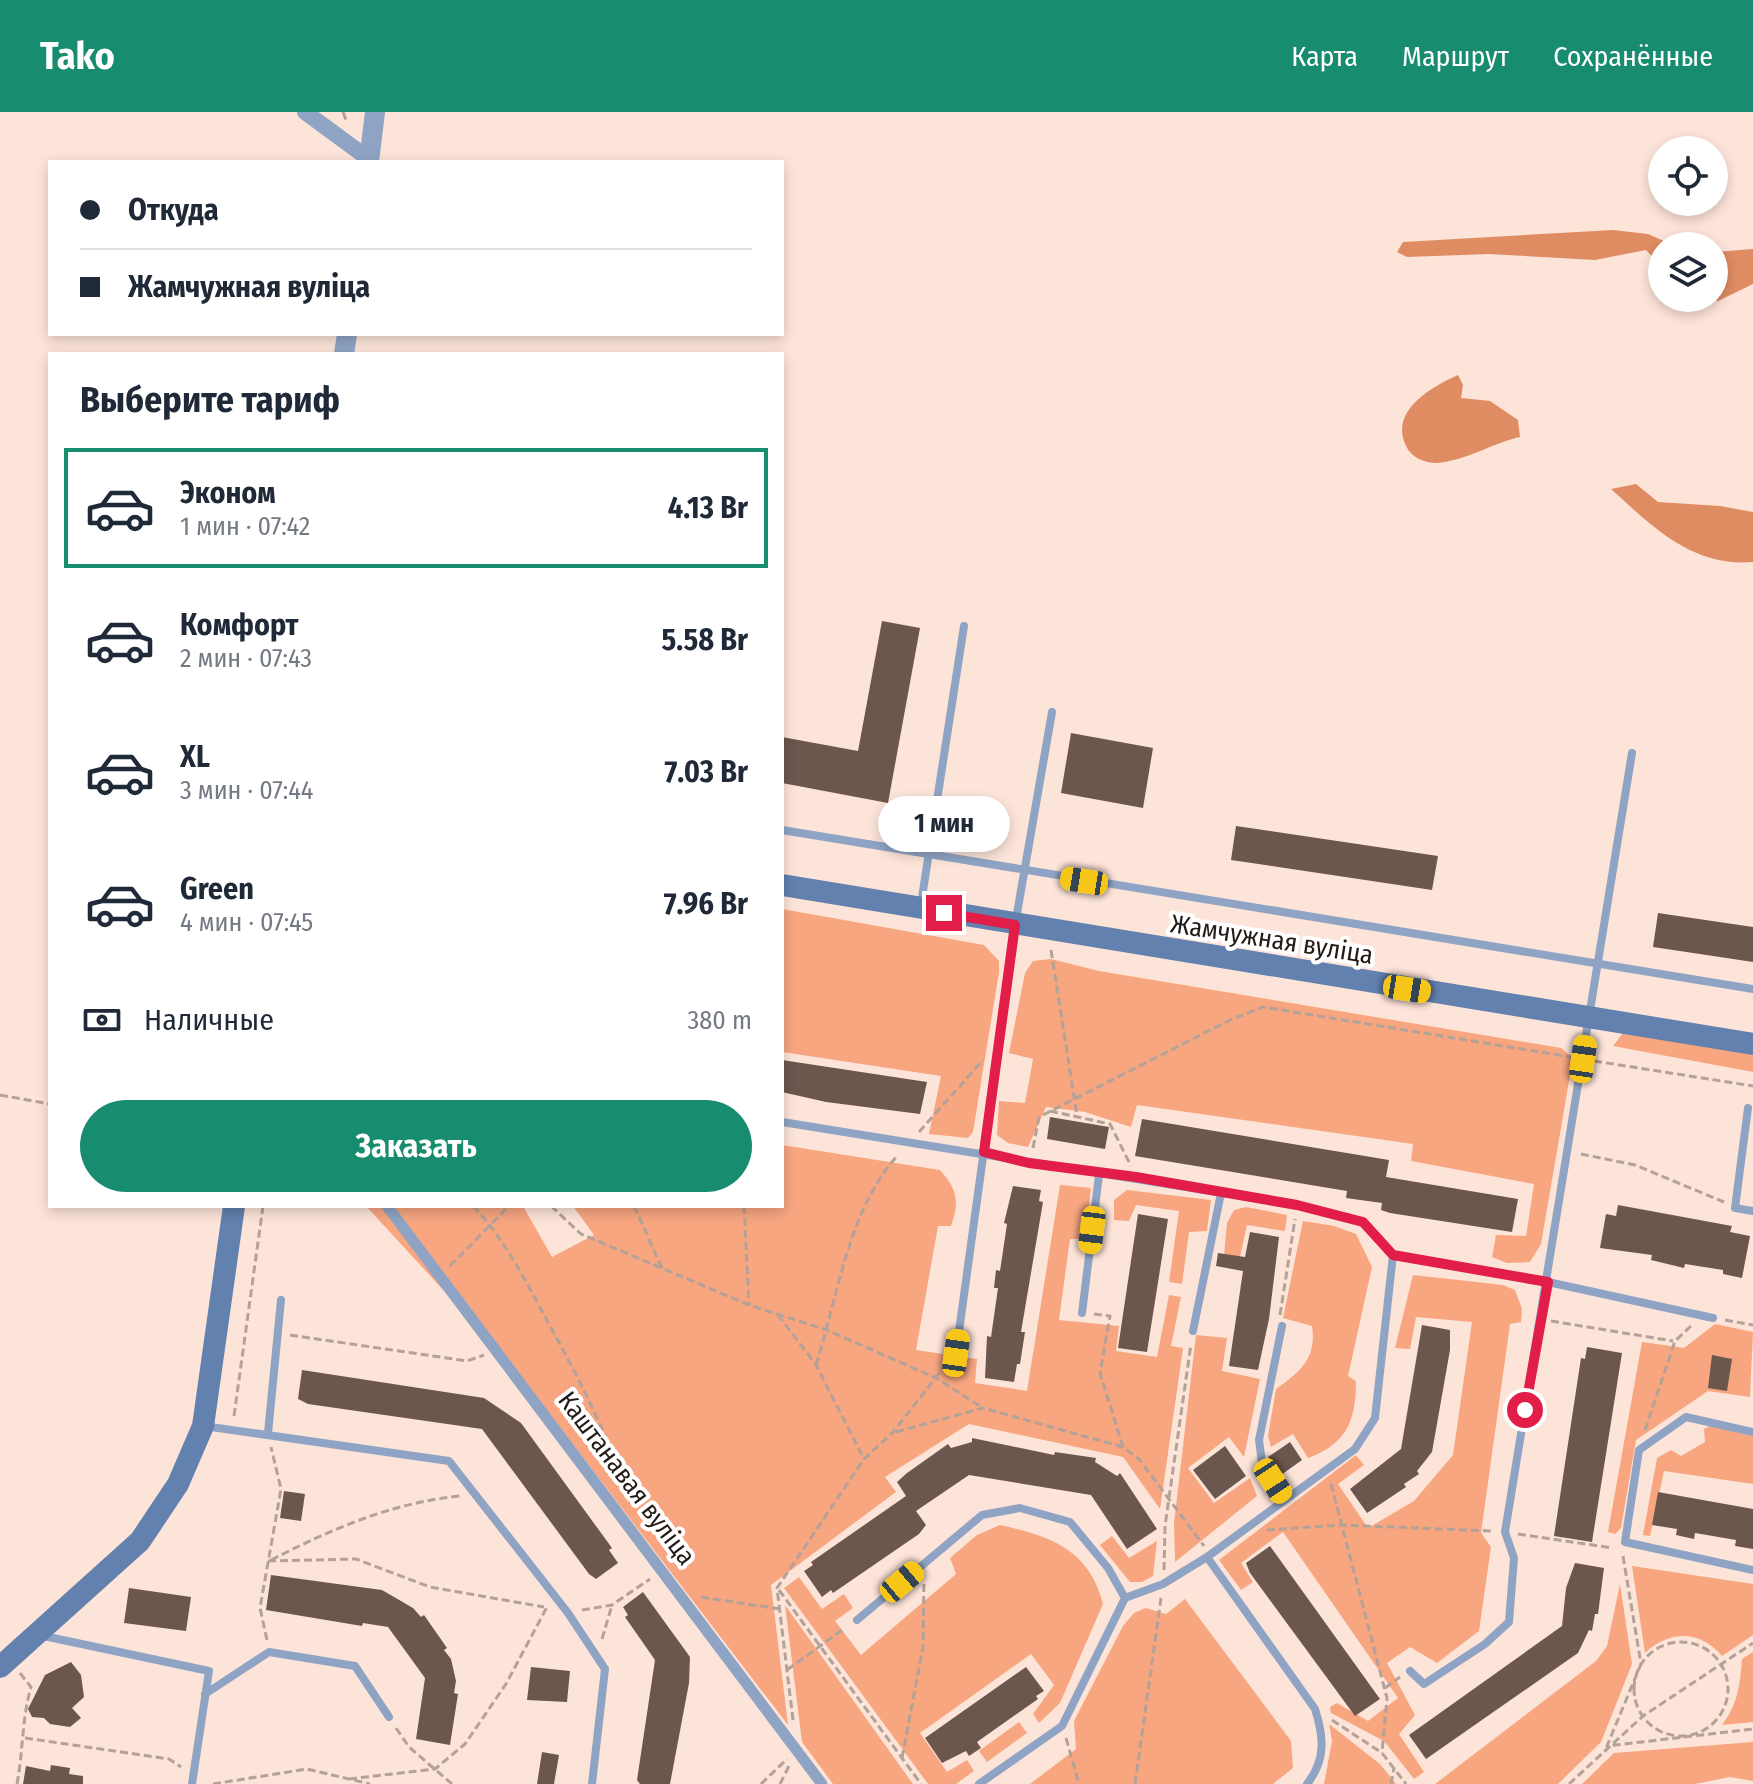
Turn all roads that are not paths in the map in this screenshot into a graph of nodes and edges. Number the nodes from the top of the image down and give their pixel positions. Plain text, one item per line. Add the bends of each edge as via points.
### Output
1 (305, 112) edge
2 (375, 112) edge
3 (369, 160) edge
4 (964, 626) dead end
5 (1052, 712) dead end
6 (1632, 753) dead end
7 (784, 830) edge
8 (929, 855) junction
9 (1024, 872) junction
10 (784, 885) edge
11 (920, 909) junction
12 (1015, 925) junction
13 (1598, 965) junction
14 (1753, 989) edge
15 (1588, 1019) junction
16 (1753, 1044) edge
17 (1748, 1108) dead end
18 (784, 1122) edge
19 (984, 1152) junction
20 (1099, 1175) junction
21 (1221, 1193) junction
22 (234, 1208) edge
23 (388, 1208) edge
24 (1753, 1211) edge
25 (1393, 1255) junction
26 (1548, 1282) junction
27 (281, 1300) dead end
28 (1082, 1313) road end
29 (1713, 1318) road end
30 (1282, 1326) road end
31 (1193, 1331) road end
32 (956, 1353) road end
33 (203, 1426) junction
34 (1753, 1432) edge
35 (268, 1433) junction
36 (1284, 1498) junction
37 (1207, 1557) junction
38 (1753, 1570) edge
39 (1125, 1598) junction
40 (857, 1620) road end
41 (37, 1634) junction
42 (4, 1663) edge
43 (1410, 1671) road end
44 (205, 1694) junction
45 (389, 1717) road end
46 (193, 1780) edge
47 (592, 1784) edge
48 (822, 1784) edge
49 (979, 1784) edge
50 (1307, 1784) edge

1 - 3 street
2 - 3 street
4 - 8 lane
5 - 9 lane
6 - 13 lane
7 - 8 lane
8 - 9 lane
8 - 11 lane
9 - 12 lane
9 - 13 lane
10 - 11 main road, Жамчужная вуліца
11 - 12 main road, Жамчужная вуліца
12 - 15 main road, Жамчужная вуліца
12 - 19 lane
13 - 14 lane
13 - 15 lane
15 - 16 main road, Жамчужная вуліца
15 - 26 lane
17 - 24 lane via 1735,1208
18 - 19 lane
19 - 20 lane
19 - 32 lane
20 - 21 lane
20 - 28 lane
21 - 25 lane via 1363,1222
21 - 31 lane
22 - 33 main road
23 - 48 street, Каштанавая вуліца
25 - 26 lane
25 - 36 lane via 1375,1418 1355,1449
26 - 29 lane
26 - 43 lane via 1505,1532 1514,1558 1509,1622 1424,1684
27 - 35 lane
30 - 36 lane via 1259,1440 1262,1463
33 - 35 lane
33 - 41 main road via 178,1484 140,1541
34 - 38 lane via 1686,1417 1639,1450 1625,1542
35 - 47 lane via 449,1461 605,1669
36 - 37 lane
37 - 39 lane via 1163,1584
37 - 50 lane via 1315,1709 1323,1735 1321,1762
39 - 40 lane via 1070,1522 1020,1508 982,1515
39 - 49 lane via 1062,1726
41 - 42 main road
41 - 44 lane via 209,1671
44 - 45 lane via 269,1652 355,1666
44 - 46 lane

